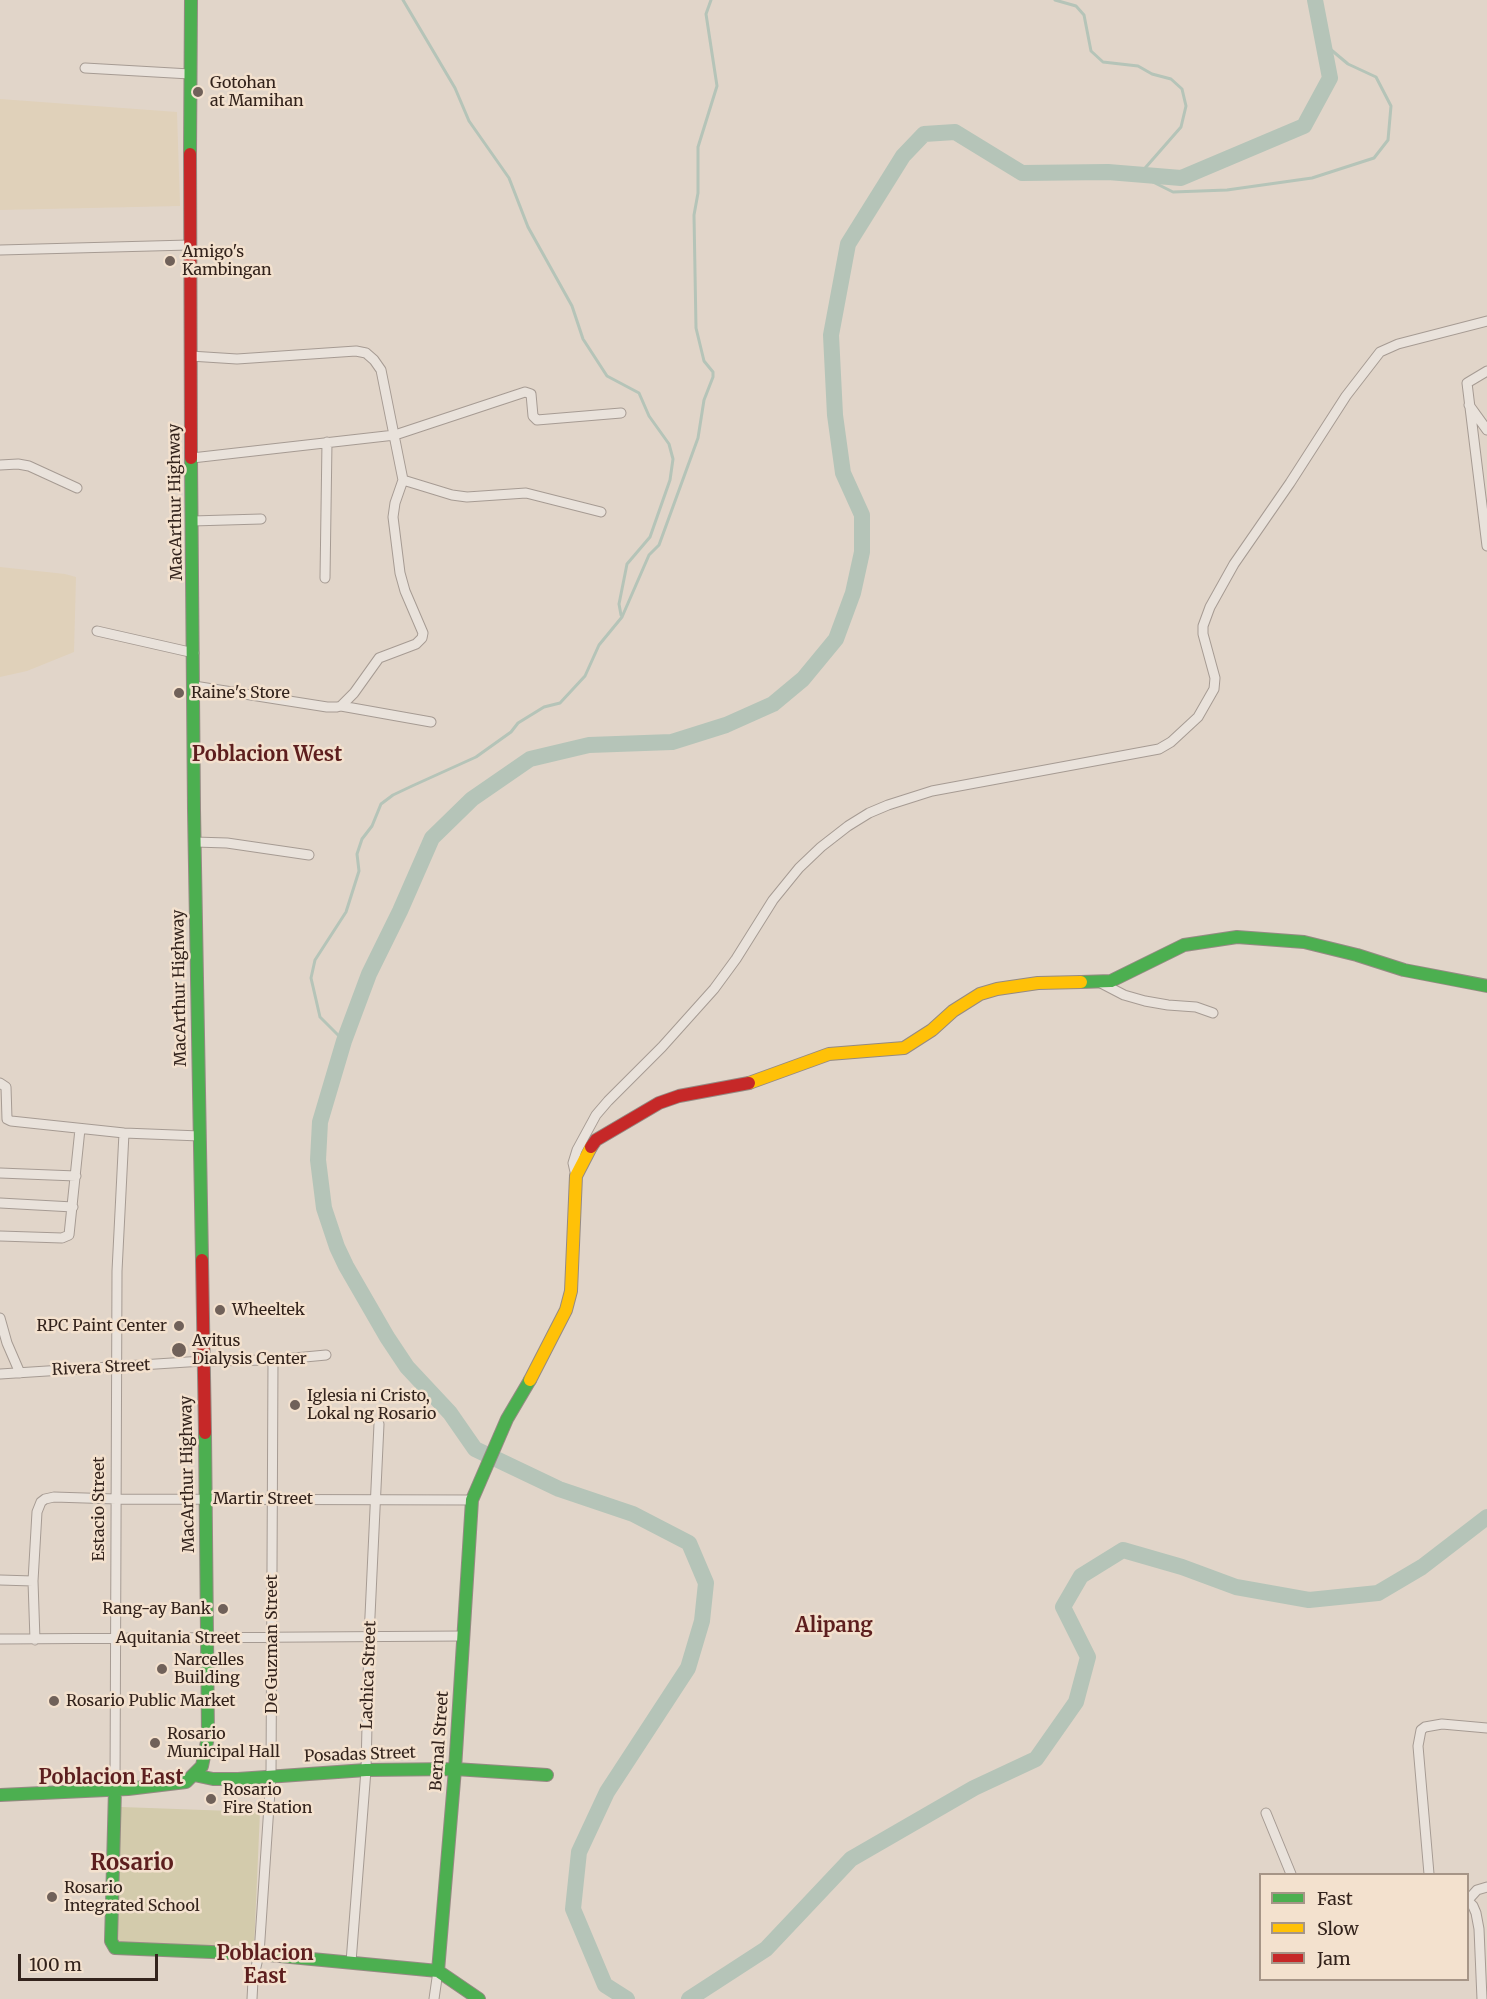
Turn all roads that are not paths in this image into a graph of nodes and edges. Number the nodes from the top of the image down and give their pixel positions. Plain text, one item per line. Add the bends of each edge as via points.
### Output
1 (191, 0) edge
2 (86, 68) dead end
3 (190, 74) junction
4 (189, 245) junction
5 (0, 250) edge
6 (1487, 321) edge
7 (190, 356) junction
8 (1487, 371) edge
9 (1468, 404) junction
10 (621, 413) dead end
11 (1487, 430) edge
12 (395, 435) junction
13 (327, 442) junction
14 (192, 458) junction
15 (0, 465) edge
16 (1477, 477) junction
17 (404, 480) junction
18 (77, 488) dead end
19 (1487, 491) edge
20 (1484, 511) edge
21 (601, 512) dead end
22 (261, 519) dead end
23 (192, 521) junction
24 (1487, 546) edge
25 (325, 578) dead end
26 (97, 631) dead end
27 (194, 653) junction
28 (194, 686) junction
29 (341, 705) junction
30 (431, 722) dead end
31 (195, 842) junction
32 (309, 855) dead end
33 (1099, 982) junction
34 (1487, 986) edge
35 (1213, 1013) dead end
36 (0, 1083) edge
37 (80, 1129) junction
38 (124, 1133) junction
39 (200, 1136) junction
40 (0, 1173) edge
41 (76, 1176) junction
42 (576, 1176) junction
43 (0, 1203) edge
44 (73, 1207) junction
45 (0, 1236) edge
46 (0, 1318) edge
47 (326, 1355) dead end
48 (273, 1360) junction
49 (203, 1361) junction
50 (116, 1368) junction
51 (20, 1373) junction
52 (0, 1374) edge
53 (379, 1424) dead end
54 (272, 1498) junction
55 (376, 1498) junction
56 (116, 1499) junction
57 (206, 1499) junction
58 (472, 1500) junction
59 (0, 1580) edge
60 (33, 1581) junction
61 (463, 1635) junction
62 (272, 1636) junction
63 (369, 1637) junction
64 (115, 1638) junction
65 (207, 1638) junction
66 (0, 1639) edge
67 (35, 1640) junction
68 (1487, 1728) edge
69 (456, 1769) junction
70 (366, 1770) junction
71 (194, 1775) junction
72 (547, 1775) dead end
73 (271, 1776) junction
74 (115, 1789) junction
75 (0, 1795) edge
76 (1266, 1813) dead end
77 (1290, 1873) edge
78 (1429, 1873) edge
79 (1487, 1887) edge
80 (1469, 1899) edge
81 (1469, 1903) edge
82 (260, 1954) junction
83 (351, 1962) junction
84 (438, 1971) junction
85 (252, 1999) edge
86 (434, 1999) edge
87 (479, 1999) edge
88 (1482, 1999) edge

1 - 3 main road, MacArthur Highway
2 - 3 street
3 - 4 main road, MacArthur Highway
4 - 5 street
4 - 7 main road, MacArthur Highway
6 - 42 street via 1380,352 1346,396 1234,564 1210,607 1203,634 1215,678 1214,689 1198,717 1159,749 932,791 888,805 848,826 799,868 714,989 596,1115 577,1150 573,1163
7 - 12 street via 237,359 366,353 381,370
7 - 14 main road, MacArthur Highway
8 - 9 street via 1467,384
9 - 11 street
9 - 16 street
10 - 12 street via 537,420 531,394 527,392
12 - 13 street
12 - 17 street
13 - 14 street
13 - 25 street
14 - 23 main road, MacArthur Highway
15 - 18 street via 29,466
16 - 19 street
16 - 20 street
17 - 21 street via 453,495 526,493
17 - 29 street via 393,518 400,573 422,638 380,658
20 - 24 street
22 - 23 street
23 - 27 main road, MacArthur Highway
26 - 27 street
27 - 28 main road, MacArthur Highway
28 - 29 street via 327,707
28 - 31 main road, MacArthur Highway
29 - 30 street
31 - 32 street
31 - 39 main road, MacArthur Highway
33 - 34 main road via 1130,973 1184,945 1237,937 1304,942 1404,970
33 - 35 street via 1145,1001
33 - 42 main road via 997,988 967,1001 904,1048 829,1054 767,1078 659,1103 596,1140
36 - 37 street via 6,1087 9,1121
37 - 38 street
37 - 41 street
38 - 39 street
38 - 50 street, Estacio Street
39 - 49 main road, MacArthur Highway
40 - 41 street
41 - 44 street
42 - 58 main road, Bernal Street via 571,1291 566,1310 507,1419
43 - 44 street
44 - 45 street via 71,1231 65,1238
46 - 51 street
47 - 48 street, Rivera Street
48 - 49 street, Rivera Street
48 - 54 street, De Guzman Street
49 - 50 street, Rivera Street
49 - 57 main road, MacArthur Highway
50 - 51 street, Rivera Street
50 - 56 street, Estacio Street
51 - 52 street, Rivera Street
53 - 55 street, Lachica Street
54 - 55 street, Martir Street
54 - 57 street, Martir Street
54 - 62 street, De Guzman Street
55 - 58 street, Martir Street
55 - 63 street, Lachica Street
56 - 57 street, Martir Street
56 - 60 street, Martir Street via 54,1497 41,1502
56 - 64 street, Estacio Street
57 - 65 main road, MacArthur Highway
58 - 61 main road, Bernal Street
59 - 60 street
60 - 67 street
61 - 63 street, Aquitania Street
61 - 69 main road, Bernal Street
62 - 63 street, Aquitania Street
62 - 65 street, Aquitania Street
62 - 73 street, De Guzman Street
63 - 70 street, Lachica Street
64 - 65 street, Aquitania Street
64 - 67 street, Aquitania Street
64 - 74 street, Estacio Street
65 - 71 main road, MacArthur Highway via 208,1737 202,1766
66 - 67 street, Aquitania Street
68 - 78 street via 1442,1724 1421,1730 1418,1746
69 - 70 main road, Posadas Street
69 - 72 main road, Posadas Street
69 - 84 main road, Bernal Street
70 - 73 main road, Posadas Street
70 - 83 street, Lachica Street
71 - 73 main road, Posadas Street via 213,1779
71 - 74 main road via 186,1782 172,1785
73 - 82 street, De Guzman Street
74 - 75 main road
74 - 82 main road, Estacio Street via 111,1941 115,1948
76 - 77 street
79 - 80 street
81 - 88 street via 1479,1929
82 - 83 main road
82 - 85 street, De Guzman Street
83 - 84 main road
84 - 86 street, Bernal Street
84 - 87 main road

